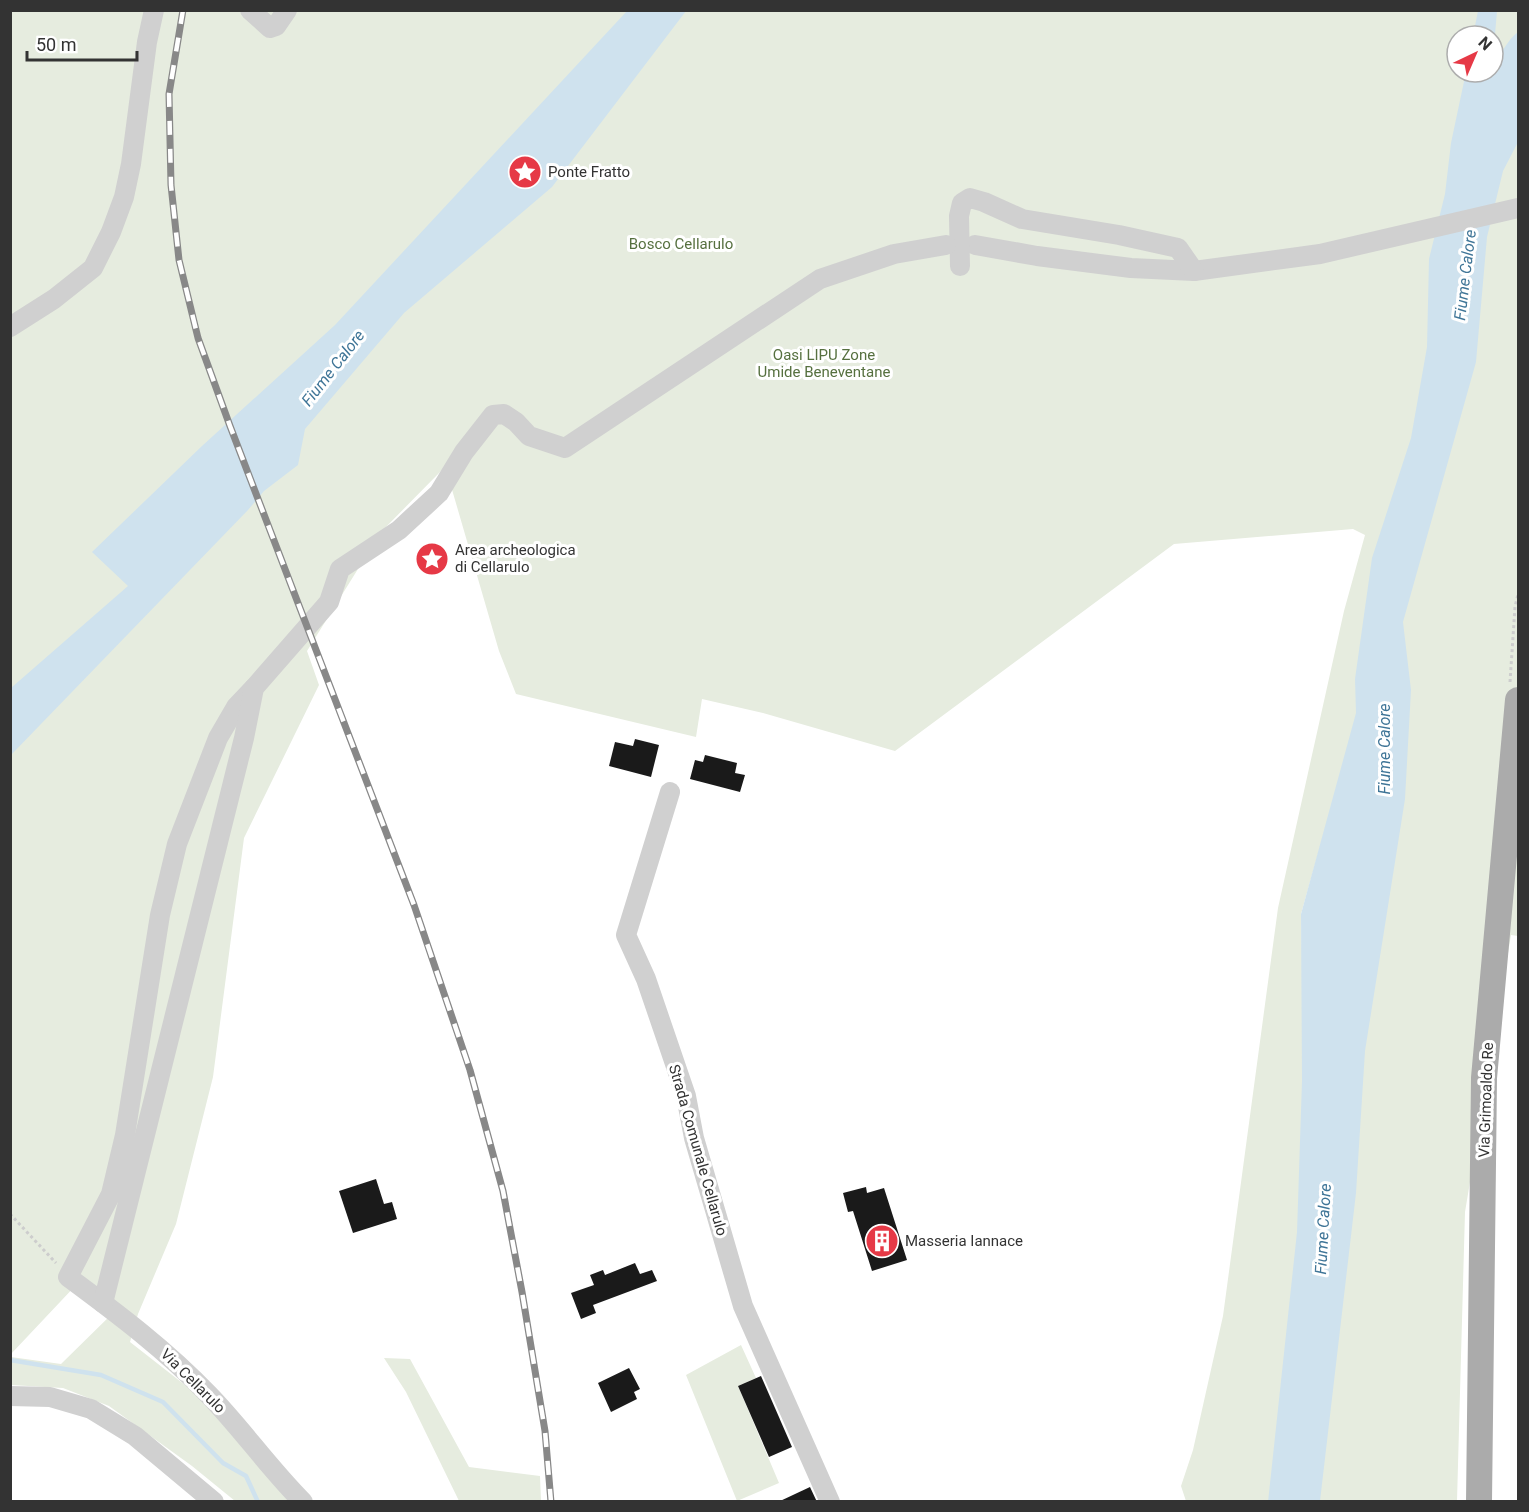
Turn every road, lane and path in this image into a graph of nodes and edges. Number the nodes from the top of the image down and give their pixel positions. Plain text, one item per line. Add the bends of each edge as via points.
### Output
1 (154, 10) edge
2 (250, 10) edge
3 (287, 10) edge
4 (1518, 208) edge
5 (946, 245) dead end
6 (975, 245) dead end
7 (960, 266) dead end
8 (1194, 271) junction
9 (10, 327) edge
10 (1518, 594) edge
11 (1515, 607) dead end
12 (254, 688) junction
13 (1518, 700) edge
14 (670, 792) dead end
15 (10, 1214) edge
16 (68, 1277) junction
17 (103, 1303) junction
18 (10, 1396) edge
19 (214, 1502) edge
20 (303, 1502) edge
21 (830, 1502) edge
22 (1479, 1502) edge

1 - 9 street via 129,175 111,232 93,268
2 - 3 street via 270,28
4 - 8 street via 1320,254
5 - 12 street via 894,254 820,279 565,448 529,436 504,414 493,415 439,493 399,530 340,569 329,602
6 - 8 street via 1121,267
7 - 8 street via 959,216 962,203 970,198 1022,219 1178,248
10 - 11 path
12 - 16 street via 236,707 218,738 177,844 160,915 125,1135 111,1194
12 - 17 street
13 - 22 main road, Via Grimoaldo Re via 1484,1078
14 - 21 street, Strada Comunale Cellarulo via 626,935 646,979 686,1096 694,1138 743,1306
15 - 16 path
16 - 17 street, Via Cellarulo
17 - 20 street, Via Cellarulo via 183,1368
18 - 19 street via 50,1397 91,1409 135,1436

